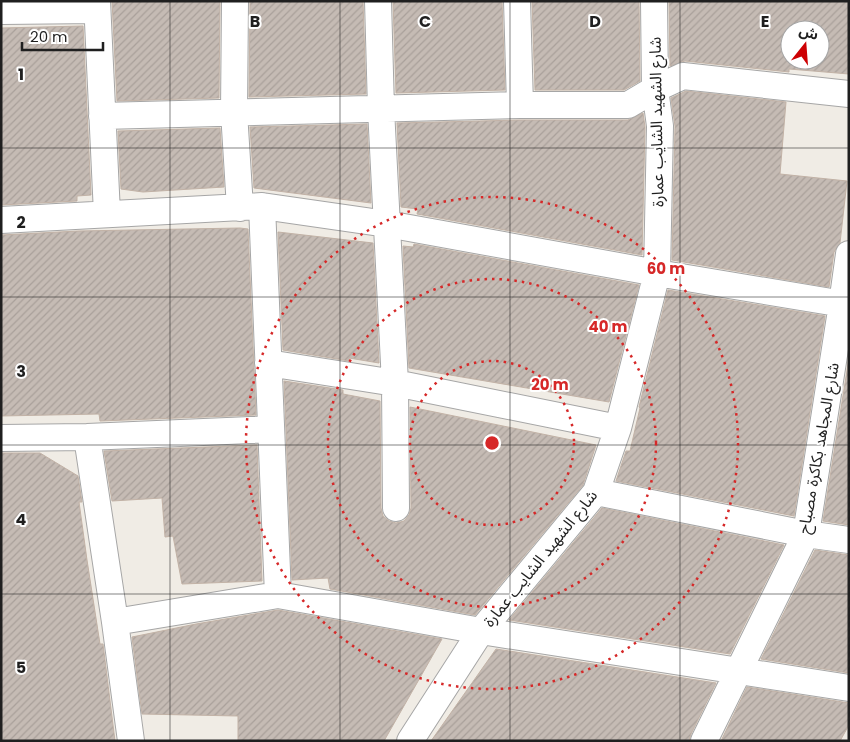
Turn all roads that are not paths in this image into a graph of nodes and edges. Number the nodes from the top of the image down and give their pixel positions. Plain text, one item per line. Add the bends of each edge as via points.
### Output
1 (235, 1) edge
2 (378, 1) edge
3 (517, 1) edge
4 (654, 1) edge
5 (97, 5) edge
6 (1, 11) edge
7 (654, 89) junction
8 (849, 94) edge
9 (520, 105) junction
10 (381, 109) junction
11 (234, 112) junction
12 (102, 116) junction
13 (251, 207) junction
14 (107, 214) junction
15 (1, 220) edge
16 (387, 224) junction
17 (849, 254) edge
18 (657, 273) junction
19 (846, 304) edge
20 (268, 363) junction
21 (394, 383) junction
22 (618, 428) junction
23 (271, 430) junction
24 (87, 437) junction
25 (1, 438) edge
26 (596, 492) junction
27 (396, 508) dead end
28 (806, 534) junction
29 (849, 540) edge
30 (278, 594) junction
31 (115, 622) junction
32 (481, 631) junction
33 (737, 672) junction
34 (849, 688) edge
35 (131, 741) edge
36 (410, 741) edge
37 (704, 741) edge

1 - 11 street
2 - 10 street
3 - 9 street
4 - 7 street, شارع الشهيد الشايب عمارة
5 - 6 street
5 - 12 street
7 - 8 street via 683,76
7 - 9 street via 628,105
7 - 18 street, شارع الشهيد الشايب عمارة via 660,126
9 - 10 street
10 - 11 street
10 - 16 street
11 - 12 street
11 - 13 street
12 - 14 street
13 - 14 street
13 - 16 street
13 - 20 street
14 - 15 street
16 - 18 street
16 - 21 street
17 - 19 street, شارع المجاهد بكاكرة مصباح
18 - 19 street
18 - 22 street, شارع الشهيد الشايب عمارة
19 - 28 street, شارع المجاهد بكاكرة مصباح
20 - 21 street
20 - 23 street
21 - 22 street
21 - 27 street
22 - 26 street, شارع الشهيد الشايب عمارة
23 - 24 street
23 - 30 street
24 - 25 street
24 - 31 street
26 - 28 street
26 - 32 street, شارع الشهيد الشايب عمارة
28 - 29 street
28 - 33 street, شارع المجاهد بكاكرة مصباح
30 - 31 street
30 - 32 street
31 - 35 street
32 - 33 street
32 - 36 street, شارع الشهيد الشايب عمارة
33 - 34 street
33 - 37 street, شارع المجاهد بكاكرة مصباح

